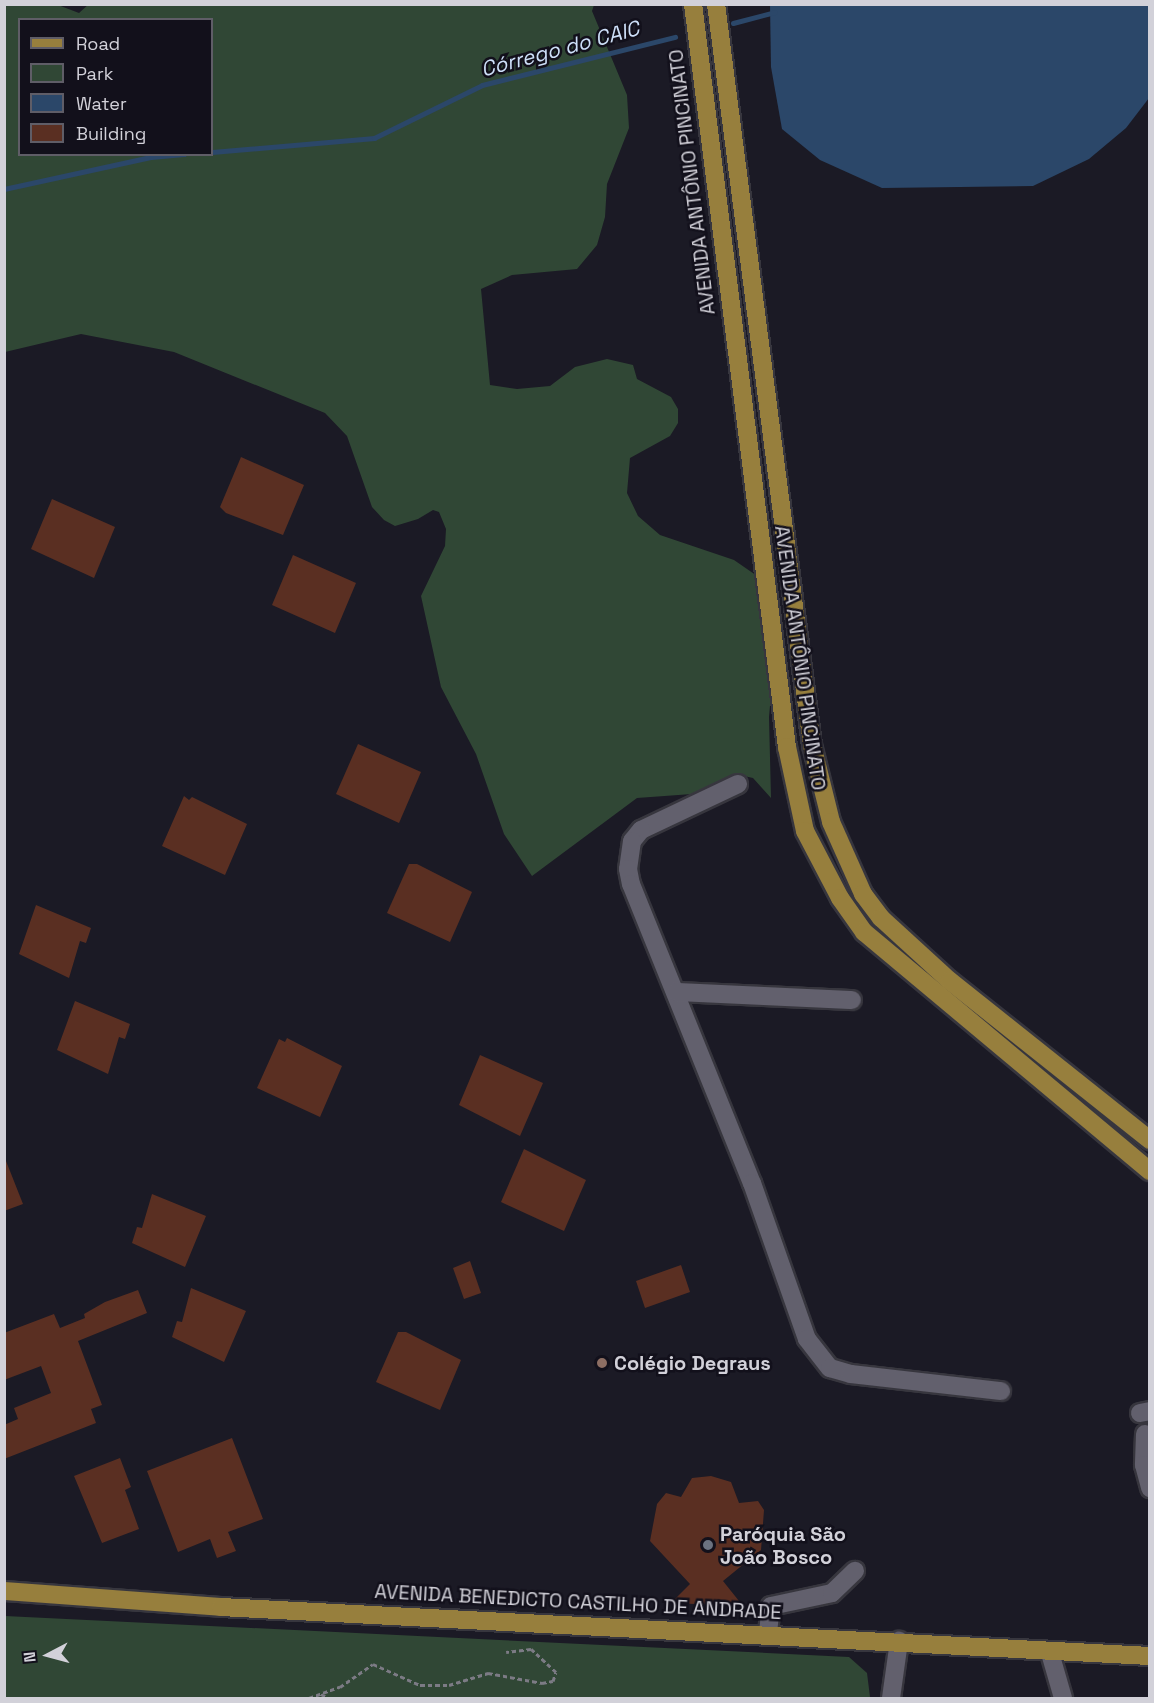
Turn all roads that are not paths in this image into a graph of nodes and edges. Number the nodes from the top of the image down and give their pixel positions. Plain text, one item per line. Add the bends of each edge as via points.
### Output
1 (693, 4) edge
2 (716, 4) edge
3 (738, 784) dead end
4 (676, 992) junction
5 (852, 1000) dead end
6 (1149, 1140) edge
7 (1149, 1171) edge
8 (1001, 1391) dead end
9 (1149, 1440) edge
10 (1149, 1488) edge
11 (855, 1571) dead end
12 (4, 1591) edge
13 (768, 1633) junction
14 (899, 1641) junction
15 (1050, 1653) junction
16 (1149, 1656) edge
17 (891, 1698) edge
18 (1063, 1698) edge

1 - 7 main road, AVENIDA ANTÔNIO PINCINATO via 785,736 806,831 840,898 864,932
2 - 6 main road, AVENIDA ANTÔNIO PINCINATO via 797,639 812,745 831,822 863,894 881,918 950,981
3 - 4 street via 641,830 628,854 631,884
4 - 5 street
4 - 8 street via 816,1355 831,1368 851,1374
9 - 10 street via 1145,1434 1144,1465
11 - 13 street via 832,1593 771,1606
12 - 13 main road, AVENIDA BENEDICTO CASTILHO DE ANDRADE via 221,1607
13 - 14 main road, AVENIDA BENEDICTO CASTILHO DE ANDRADE
14 - 15 main road, AVENIDA BENEDICTO CASTILHO DE ANDRADE
14 - 17 street
15 - 16 main road, AVENIDA BENEDICTO CASTILHO DE ANDRADE
15 - 18 street

